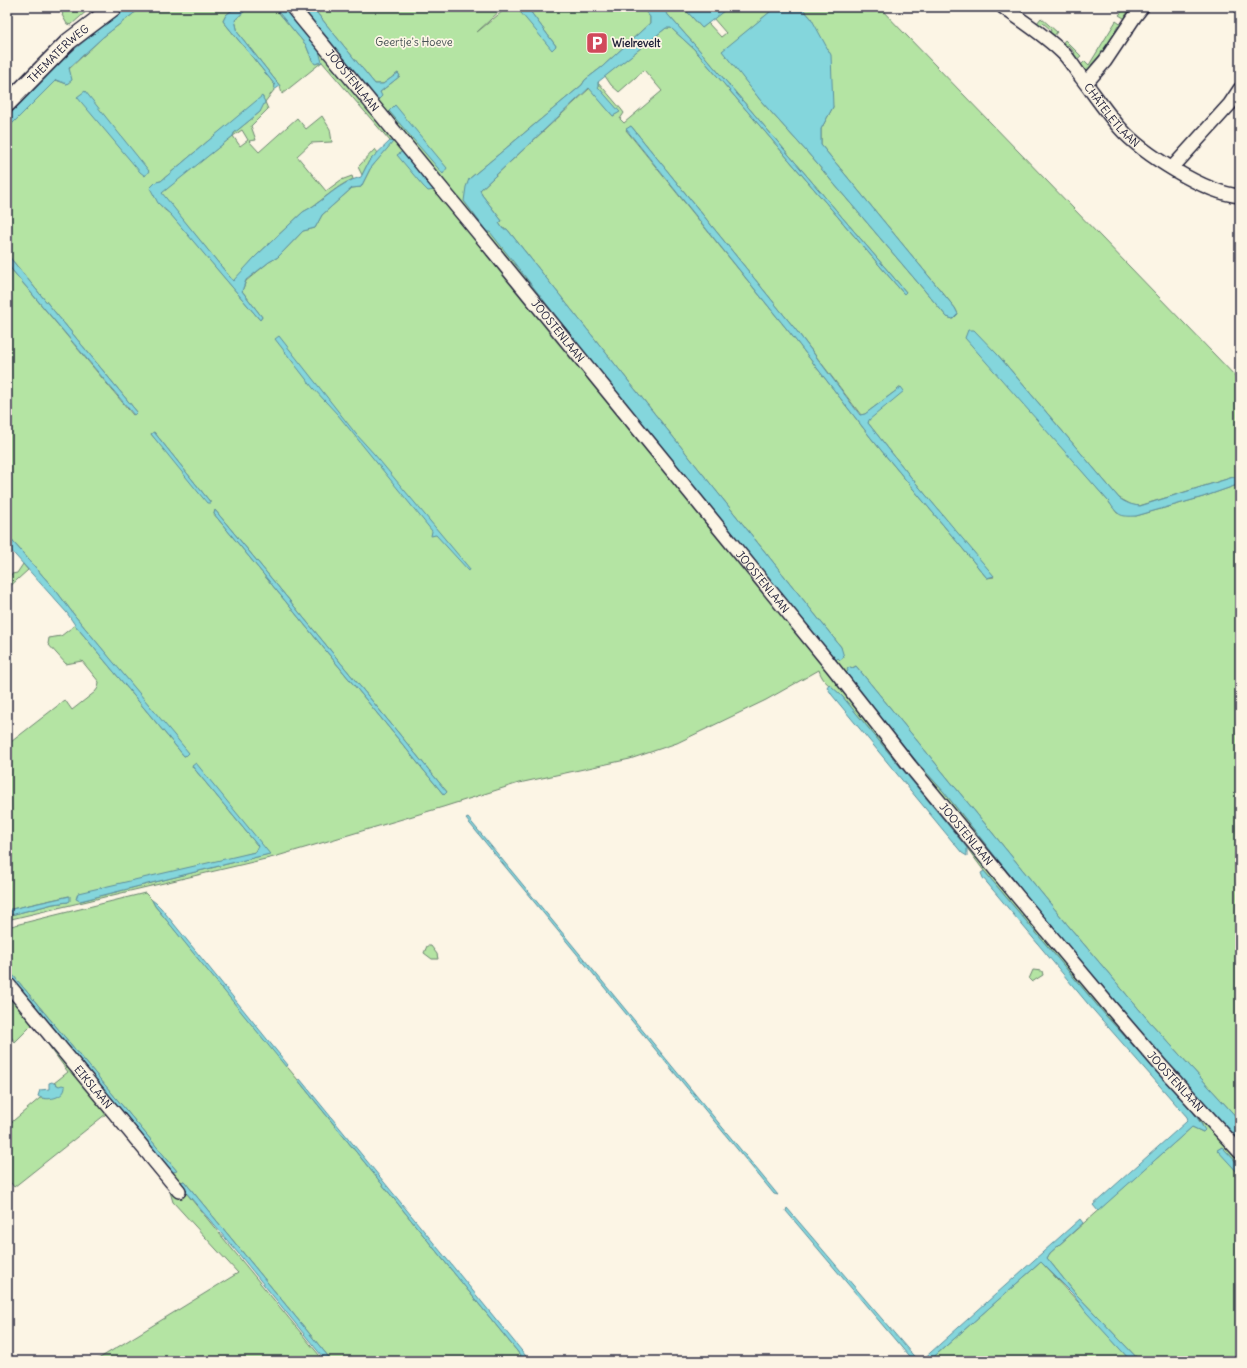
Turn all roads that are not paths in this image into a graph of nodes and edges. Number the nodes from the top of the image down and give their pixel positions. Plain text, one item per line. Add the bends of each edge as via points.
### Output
1 (114, 7) edge
2 (292, 7) edge
3 (1003, 7) edge
4 (1142, 7) edge
5 (1086, 83) junction
6 (1240, 90) edge
7 (7, 104) edge
8 (1172, 168) junction
9 (1240, 196) edge
10 (7, 983) edge
11 (1240, 1152) edge
12 (179, 1191) dead end

1 - 7 street, THEMATERWEG via 69,41
2 - 11 street, JOOSTENLAAN via 1029,910 1157,1061
3 - 5 street, CHÂTELETLAAN via 1046,36
4 - 5 street via 1105,61
5 - 8 street, CHÂTELETLAAN via 1121,128
6 - 8 street
8 - 9 street, CHÂTELETLAAN via 1202,184
10 - 12 street, EIKSLAAN

